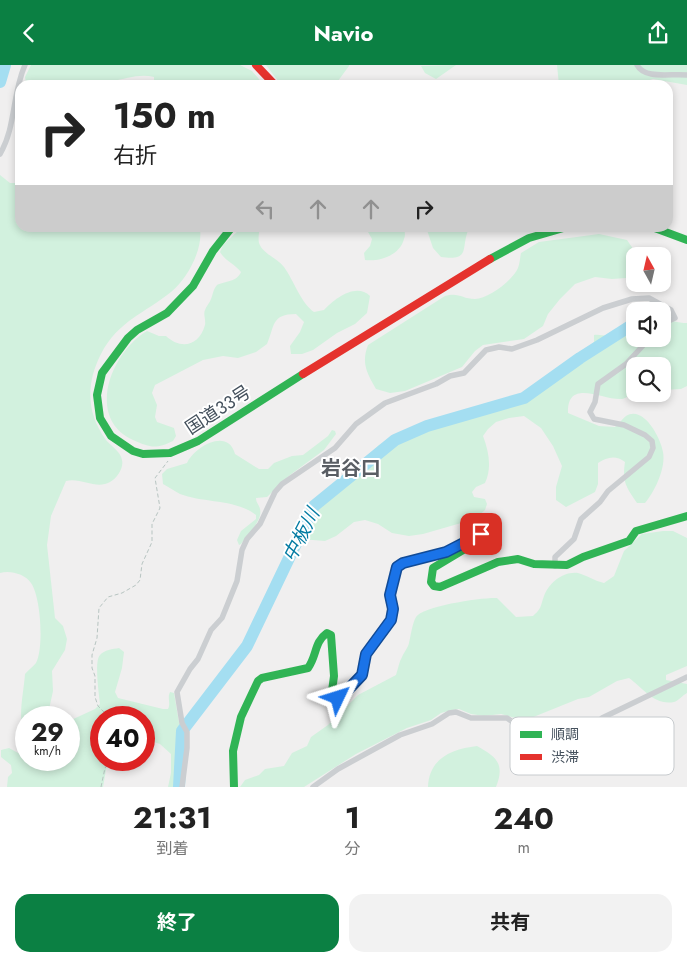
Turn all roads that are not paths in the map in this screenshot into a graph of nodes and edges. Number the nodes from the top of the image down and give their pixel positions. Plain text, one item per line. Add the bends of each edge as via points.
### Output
1 (25, 65) edge
2 (256, 65) edge
3 (636, 65) edge
4 (687, 75) edge
5 (18, 80) edge
6 (270, 80) edge
7 (15, 104) edge
8 (0, 154) edge
9 (228, 232) edge
10 (550, 232) edge
11 (665, 232) edge
12 (687, 240) edge
13 (657, 302) edge
14 (671, 310) edge
15 (671, 320) edge
16 (642, 347) edge
17 (687, 516) edge
18 (555, 566) junction
19 (687, 677) edge
20 (604, 717) edge
21 (510, 720) edge
22 (182, 787) edge
23 (234, 787) edge
24 (313, 787) edge

1 - 5 street
2 - 6 main road
3 - 4 street via 646,73
7 - 8 street
9 - 10 main road, 国道33号 via 193,286 167,313 128,338 102,373 97,395 100,417 111,436 125,447 143,454 170,453 198,441 512,246
11 - 12 main road
13 - 22 street via 650,298 632,299 603,308 512,349 486,350 464,373 385,403 356,424 335,448 282,484 242,550 236,581 222,618 210,631 198,659 177,692 187,748
14 - 15 street via 675,318
16 - 18 street via 626,364 598,384 590,412 594,419 624,425 646,435 652,441 650,457 608,491 581,519 574,539 555,557
17 - 18 main road via 636,531 629,541 567,565
18 - 23 main road via 534,565 518,559 498,562 448,585 434,586 430,574 433,568 478,541 481,534 446,552 397,567 390,595 391,620 366,654 362,675 341,697 334,696 332,691 332,643 327,633 315,647 308,668 258,681 241,717 233,751
19 - 20 street
21 - 24 street via 499,716 478,719 449,713 432,724 400,735 338,769

